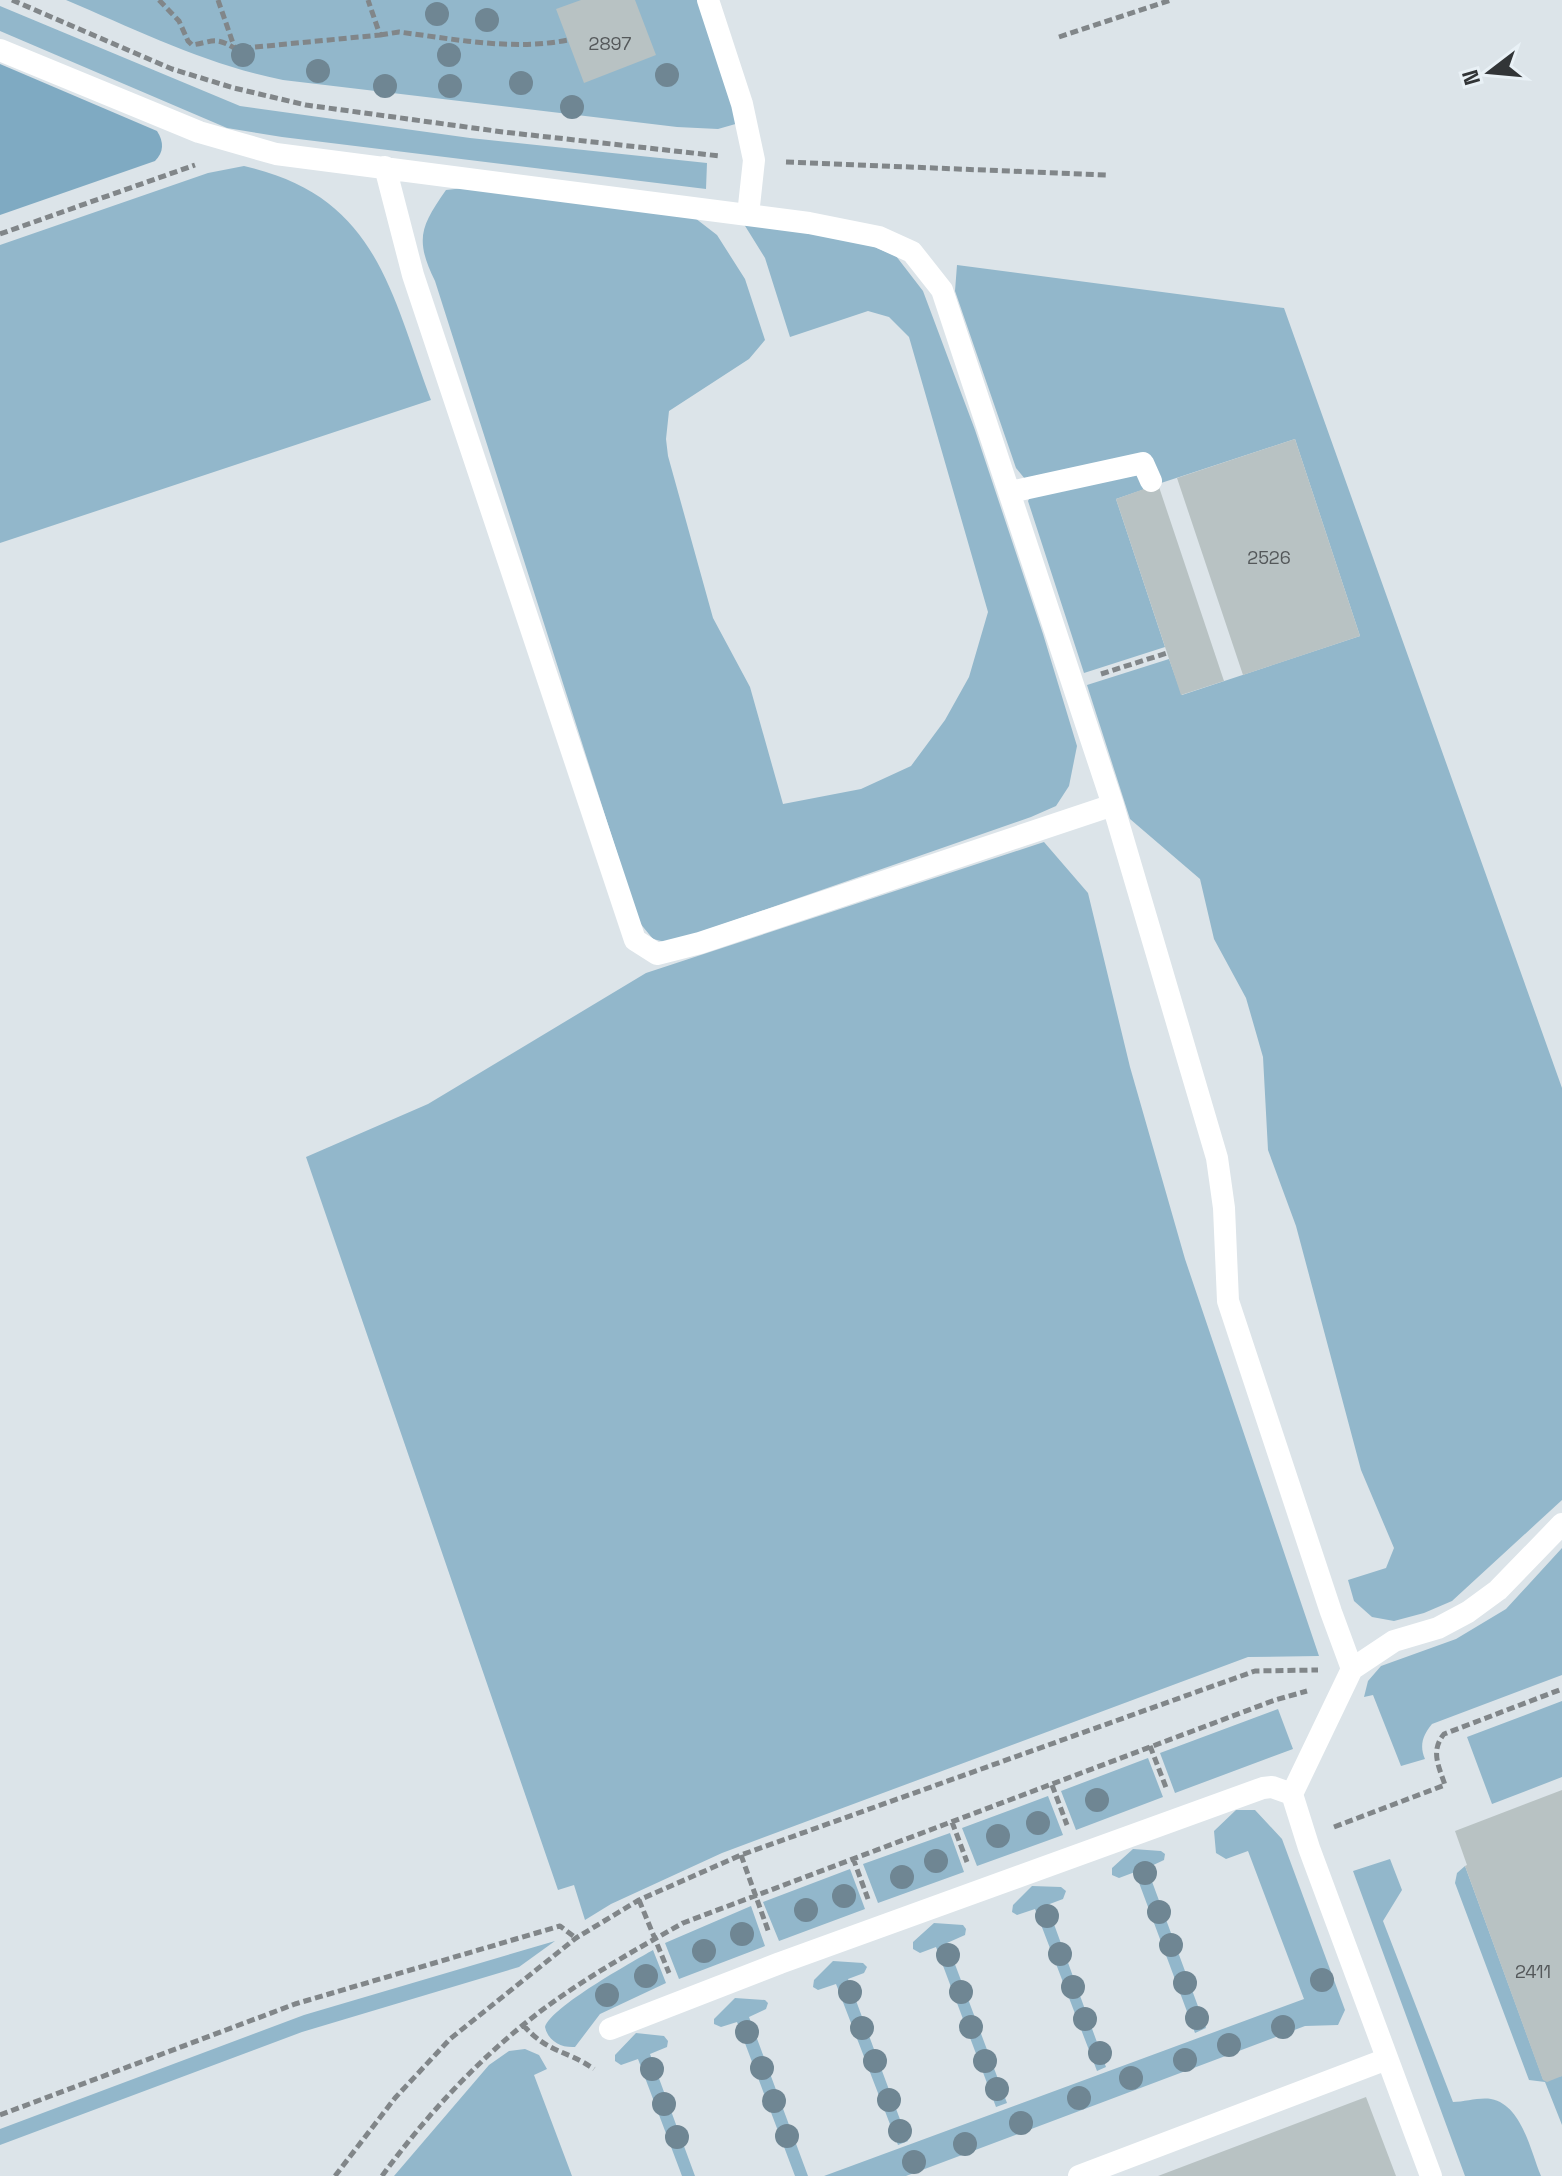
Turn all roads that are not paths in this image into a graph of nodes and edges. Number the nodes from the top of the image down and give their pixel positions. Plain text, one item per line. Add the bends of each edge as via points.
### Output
1 (708, 0) edge
2 (0, 50) edge
3 (385, 167) junction
4 (748, 215) junction
5 (1151, 481) dead end
6 (1010, 492) junction
7 (1113, 805) junction
8 (1562, 1524) edge
9 (1352, 1669) junction
10 (1292, 1794) junction
11 (610, 2029) dead end
12 (1387, 2059) junction
13 (1079, 2176) edge
14 (1431, 2176) edge

1 - 4 lane via 754,160
2 - 3 lane via 199,132 276,154
3 - 4 lane
3 - 7 lane via 413,275 635,940 657,954 700,943
4 - 6 lane via 879,237 912,252 942,290
5 - 6 lane via 1143,463
6 - 7 lane
7 - 9 lane via 1217,1158 1228,1301
8 - 9 lane via 1498,1590 1468,1612 1394,1641
9 - 10 lane
10 - 11 lane via 1263,1788
10 - 12 lane
12 - 13 lane
12 - 14 lane

